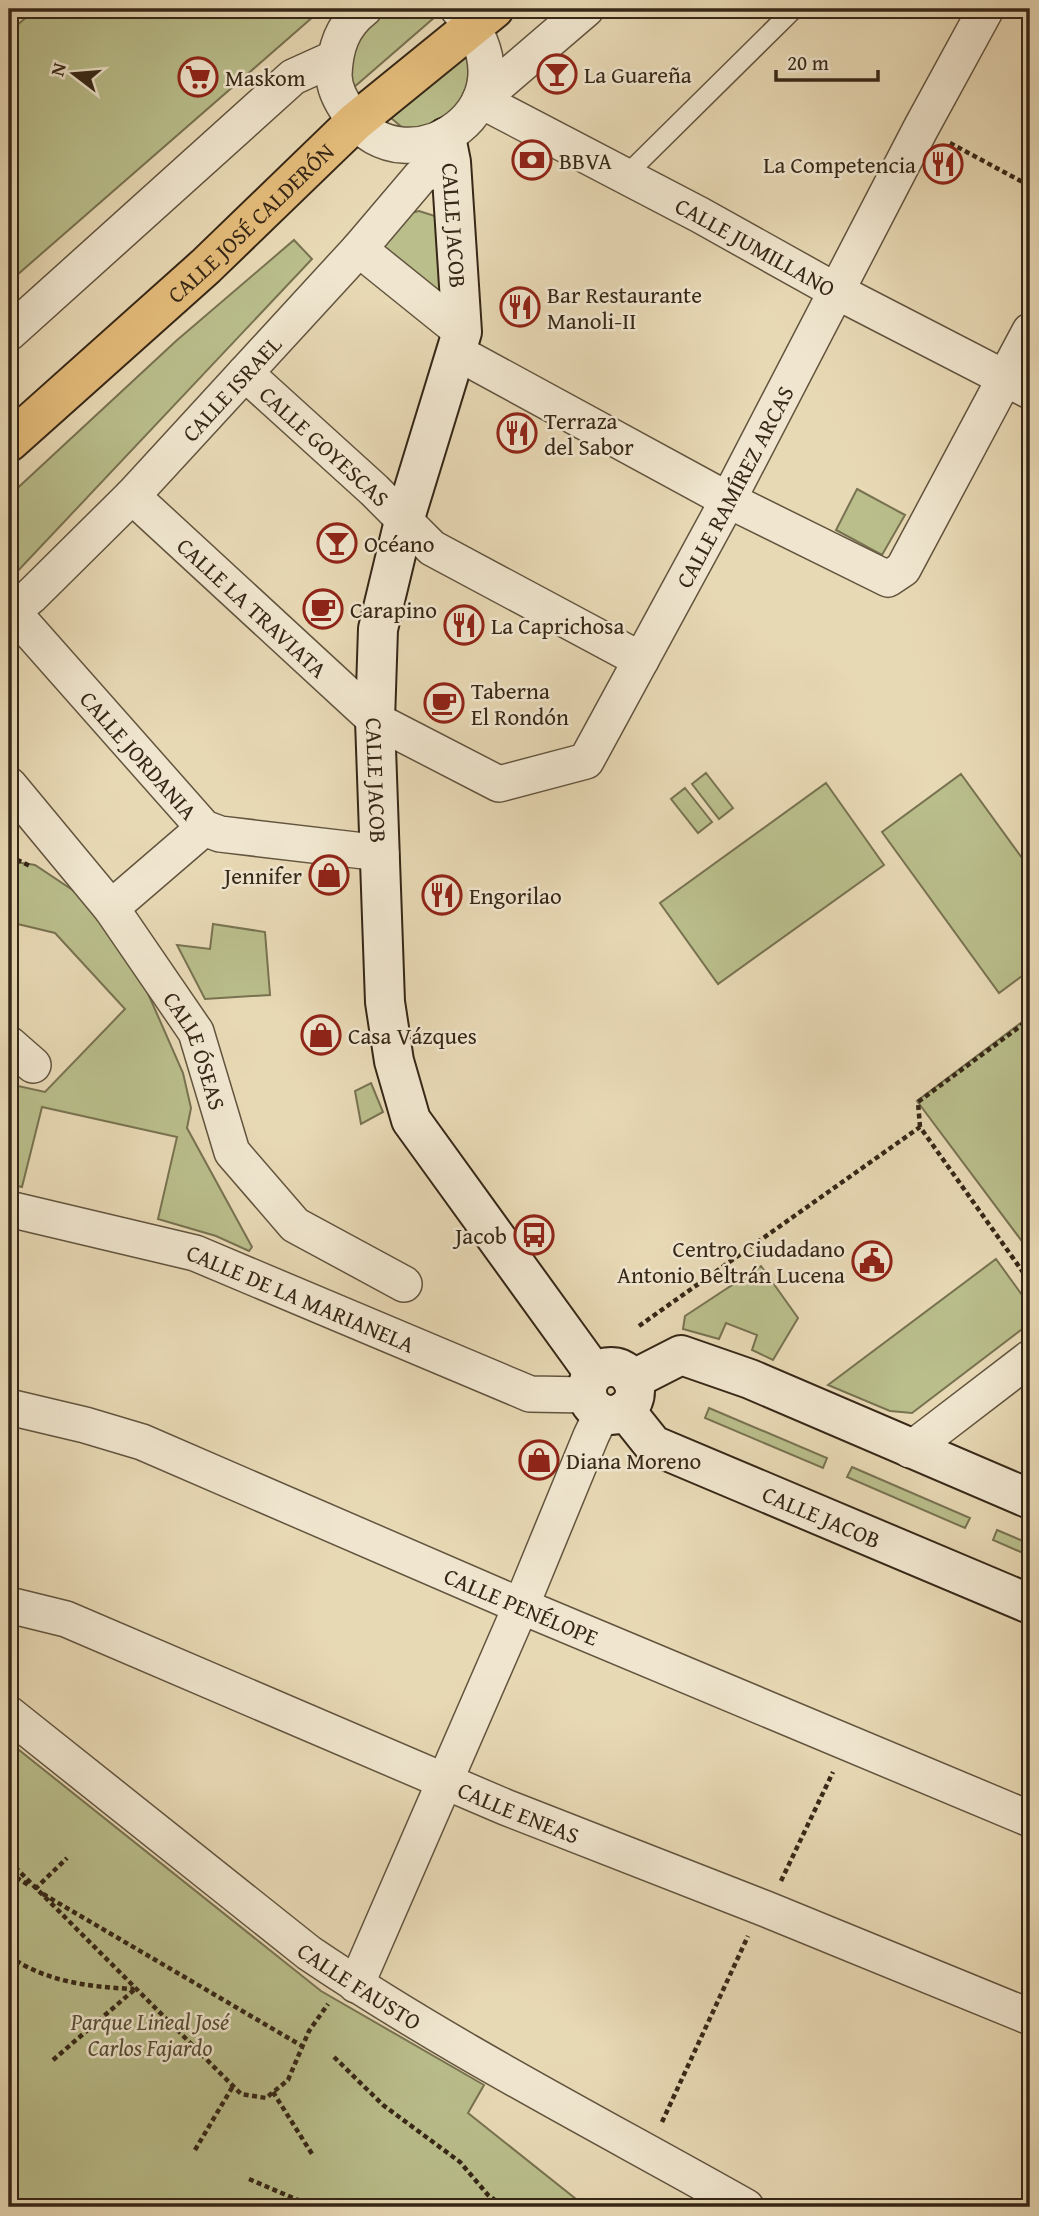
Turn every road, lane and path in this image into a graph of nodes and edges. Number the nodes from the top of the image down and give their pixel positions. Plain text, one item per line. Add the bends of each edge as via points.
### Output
1 (363, 9) edge
2 (586, 9) edge
3 (794, 9) edge
4 (986, 9) edge
5 (475, 14) edge
6 (335, 58) junction
7 (480, 100) junction
8 (355, 122) junction
9 (921, 128) junction
10 (449, 149) junction
11 (625, 176) junction
12 (1030, 186) edge
13 (359, 249) junction
14 (836, 291) junction
15 (1030, 331) edge
16 (9, 333) edge
17 (459, 342) junction
18 (245, 373) junction
19 (1018, 385) edge
20 (12, 432) edge
21 (132, 496) junction
22 (728, 500) junction
23 (404, 521) junction
24 (10, 610) edge
25 (641, 660) junction
26 (376, 720) junction
27 (9, 785) edge
28 (204, 828) junction
29 (381, 853) junction
30 (111, 908) junction
31 (1030, 1019) edge
32 (920, 1127) junction
33 (9, 1209) edge
34 (1030, 1282) edge
35 (404, 1284) dead end
36 (639, 1326) dead end
37 (1030, 1358) edge
38 (608, 1394) junction
39 (9, 1407) edge
40 (910, 1450) junction
41 (1030, 1499) edge
42 (1030, 1604) edge
43 (9, 1605) edge
44 (521, 1606) junction
45 (9, 1714) edge
46 (445, 1781) junction
47 (828, 1781) dead end
48 (1030, 1819) edge
49 (67, 1858) dead end
50 (9, 1861) edge
51 (9, 1873) edge
52 (781, 1882) dead end
53 (35, 1889) junction
54 (750, 1931) dead end
55 (9, 1956) edge
56 (351, 1981) junction
57 (135, 1989) junction
58 (1030, 2017) edge
59 (302, 2046) junction
60 (334, 2057) dead end
61 (53, 2060) dead end
62 (233, 2086) junction
63 (272, 2092) junction
64 (195, 2150) dead end
65 (648, 2152) junction
66 (312, 2154) dead end
67 (249, 2179) dead end
68 (314, 2207) edge
69 (368, 2207) edge
70 (459, 2207) edge
71 (504, 2207) edge
72 (746, 2207) edge

1 - 6 street via 341,36
2 - 7 street
3 - 11 lane
4 - 9 street, CALLE RAMÍREZ ARCAS
5 - 7 street via 487,75
5 - 8 main road, CALLE JOSÉ CALDERÓN
6 - 8 street via 334,81
6 - 16 street via 293,77
7 - 10 street
7 - 11 street, CALLE JUMILLANO
8 - 10 street via 374,137 398,144
8 - 20 main road, CALLE JOSÉ CALDERÓN via 206,266
9 - 12 path
9 - 14 street, CALLE RAMÍREZ ARCAS
10 - 13 street, CALLE ISRAEL
10 - 17 street, CALLE JACOB
11 - 14 street, CALLE JUMILLANO
13 - 17 street
13 - 18 street, CALLE ISRAEL
14 - 19 street, CALLE JUMILLANO
14 - 22 street, CALLE RAMÍREZ ARCAS
15 - 19 street
17 - 22 street
17 - 23 street, CALLE JACOB
18 - 21 street, CALLE ISRAEL
18 - 23 street, CALLE GOYESCAS
19 - 22 street via 902,569 888,579
21 - 24 street, CALLE ISRAEL via 32,596
21 - 26 street, CALLE LA TRAVIATA
22 - 25 street, CALLE RAMÍREZ ARCAS
23 - 25 street, CALLE GOYESCAS via 432,548
23 - 26 street, CALLE JACOB via 378,629
24 - 28 street, CALLE JORDANIA
25 - 26 street, CALLE RAMÍREZ ARCAS via 586,761 499,784
26 - 29 street, CALLE JACOB
27 - 30 street, CALLE ÓSEAS
28 - 29 street, CALLE JORDANIA via 220,834
28 - 30 street
29 - 38 street, CALLE JACOB via 385,1002 394,1060 411,1120
30 - 35 street, CALLE ÓSEAS via 196,1032 232,1152 295,1225
31 - 32 path via 918,1102
32 - 34 path
32 - 36 path
33 - 38 street, CALLE DE LA MARIANELA via 195,1252 530,1394
37 - 40 street
38 - 40 street via 681,1355 750,1379
38 - 42 street, CALLE JACOB via 653,1445
38 - 44 street
39 - 44 street, CALLE PENÉLOPE via 142,1442
40 - 41 street
43 - 46 street, CALLE ENEAS via 66,1619
44 - 46 street
44 - 48 street, CALLE PENÉLOPE
45 - 56 street, CALLE FAUSTO via 309,1953
46 - 56 street
46 - 58 street, CALLE ENEAS
47 - 52 path
49 - 53 path
50 - 53 path
51 - 53 path
53 - 57 path
53 - 59 path
54 - 65 path
55 - 57 path via 55,1979
56 - 59 path
56 - 65 street, CALLE FAUSTO
57 - 61 path
57 - 62 path
59 - 63 path via 288,2080
60 - 71 path via 383,2105 460,2162
62 - 63 path via 241,2094 266,2098
62 - 64 path
63 - 66 path
65 - 72 street, CALLE FAUSTO
67 - 68 path
69 - 70 path

